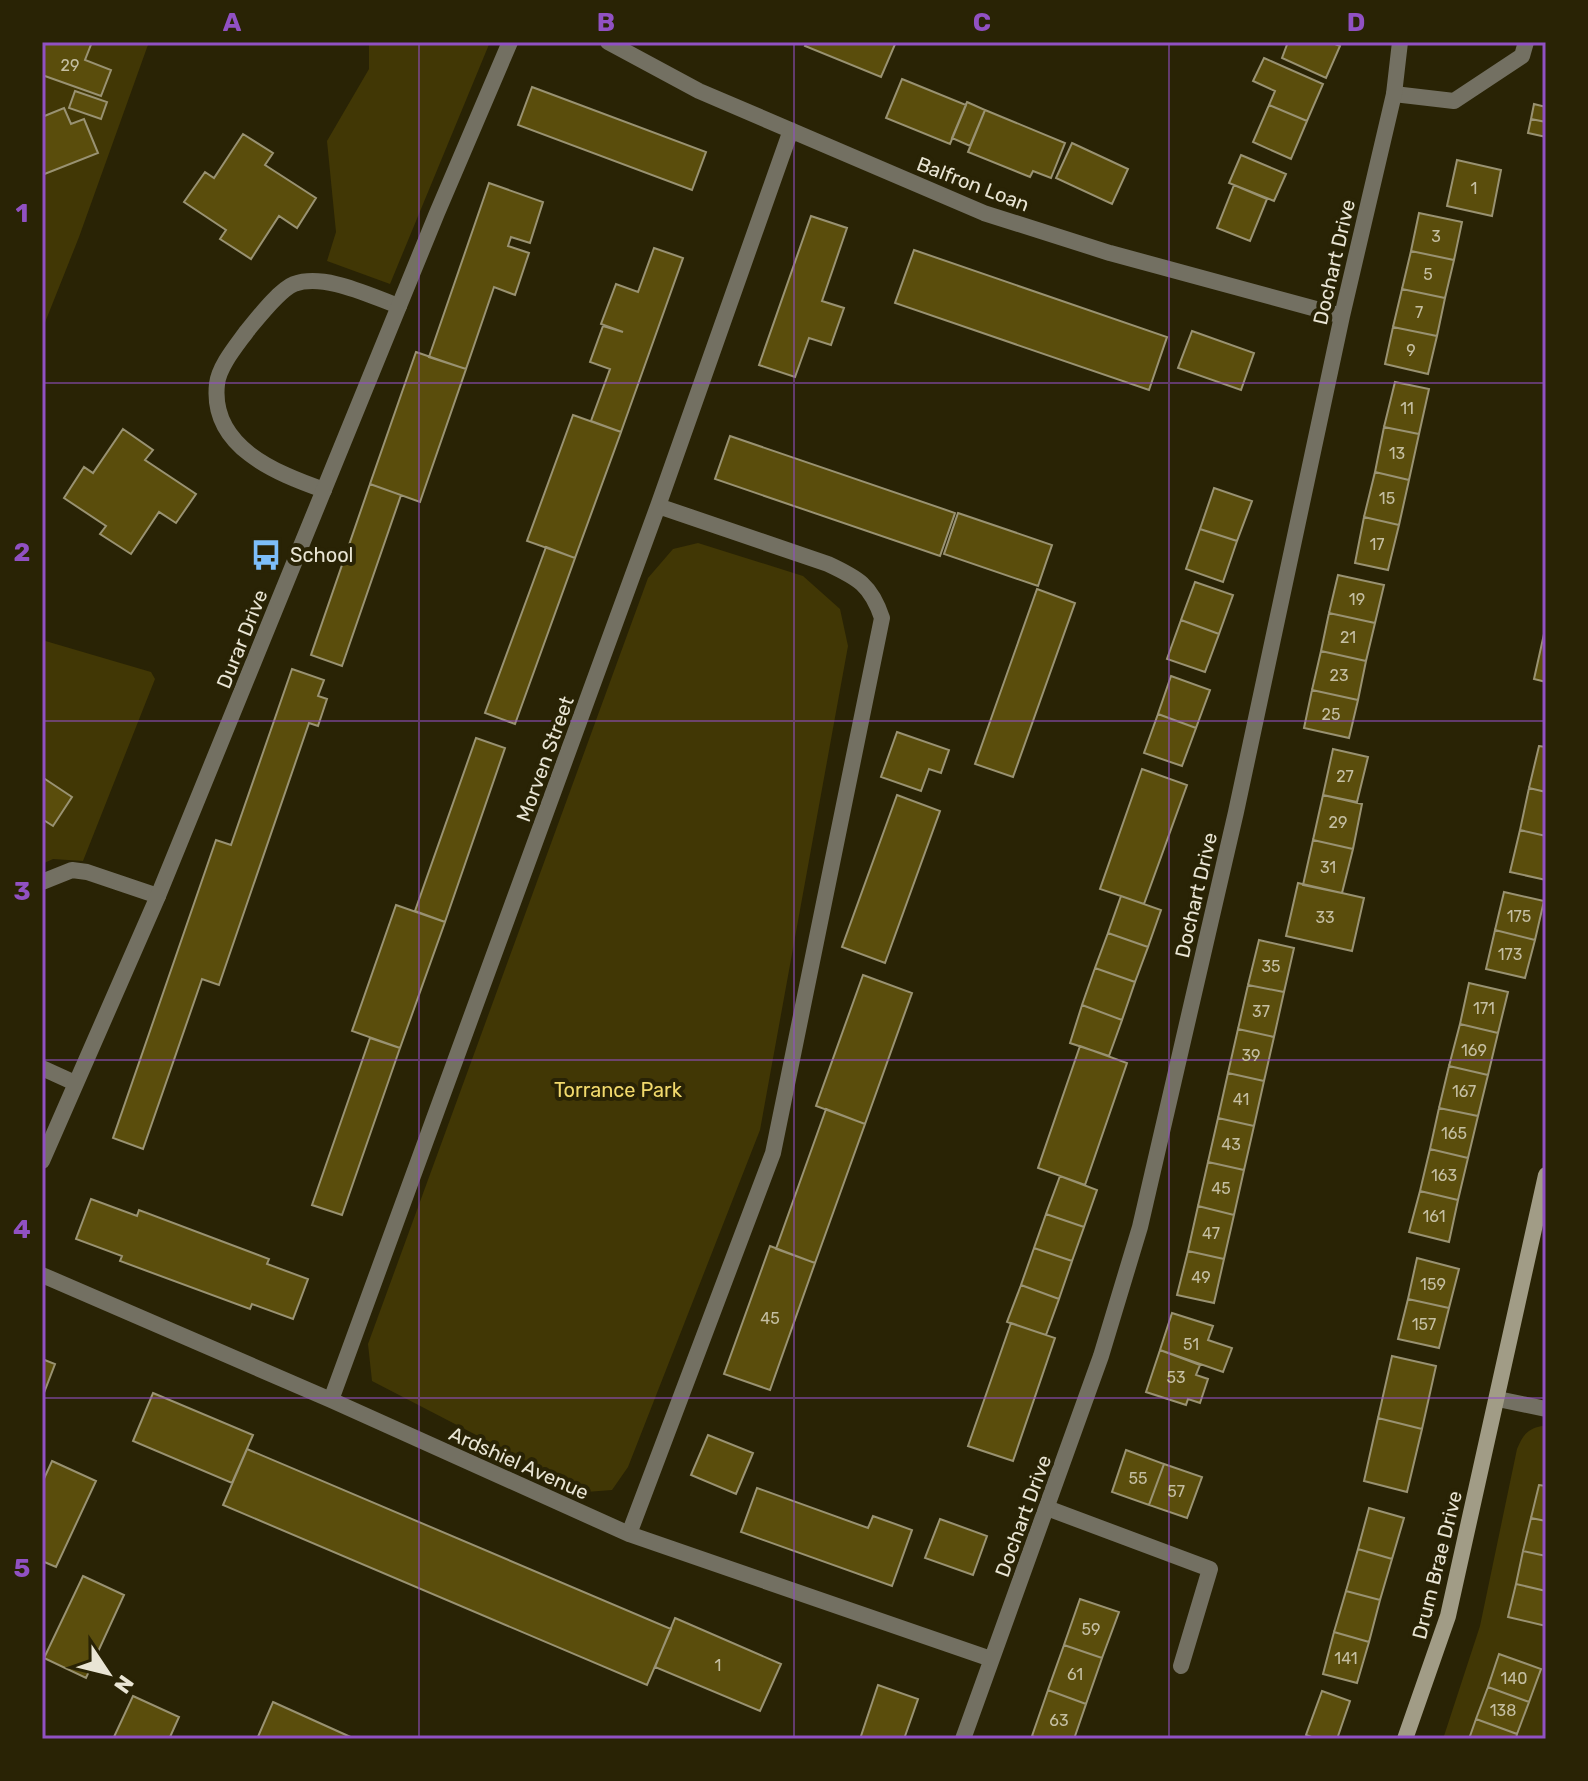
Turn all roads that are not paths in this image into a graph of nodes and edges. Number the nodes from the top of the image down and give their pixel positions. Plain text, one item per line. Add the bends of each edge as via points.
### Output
1 (510, 42) edge
2 (608, 42) edge
3 (1400, 42) edge
4 (1526, 42) edge
5 (1394, 94) junction
6 (791, 130) junction
7 (399, 306) junction
8 (1342, 316) junction
9 (324, 490) junction
10 (658, 506) junction
11 (42, 882) edge
12 (158, 896) junction
13 (42, 1068) edge
14 (75, 1083) junction
15 (42, 1161) edge
16 (1546, 1175) edge
17 (42, 1275) edge
18 (1498, 1399) junction
19 (331, 1400) junction
20 (1546, 1409) edge
21 (1047, 1508) junction
22 (629, 1534) junction
23 (991, 1659) junction
24 (1181, 1666) dead end
25 (963, 1739) edge
26 (1405, 1739) edge

1 - 7 street, Durar Drive
2 - 6 street, Balfron Loan via 699,91
3 - 5 street, Dochart Drive
4 - 5 street via 1522,56 1454,101
5 - 8 street, Dochart Drive
6 - 8 street, Balfron Loan via 984,213
6 - 10 street, Morven Street
7 - 9 street, Durar Drive
7 - 9 street via 327,281 293,284 262,312 217,381 219,411 230,436 252,458
8 - 21 street, Dochart Drive via 1140,1227
9 - 12 street, Durar Drive
10 - 19 street, Morven Street
10 - 22 street via 855,576 874,595 882,618 773,1153
11 - 12 street via 72,870
12 - 14 street, Durar Drive
13 - 14 street
14 - 15 street, Durar Drive
16 - 18 street, Drum Brae Drive
17 - 19 street, Ardshiel Avenue
18 - 20 street
18 - 26 street, Drum Brae Drive via 1448,1616
19 - 22 street, Ardshiel Avenue
21 - 23 street, Dochart Drive
21 - 24 street via 1210,1569
22 - 23 street, Ardshiel Avenue
23 - 25 street, Dochart Drive

